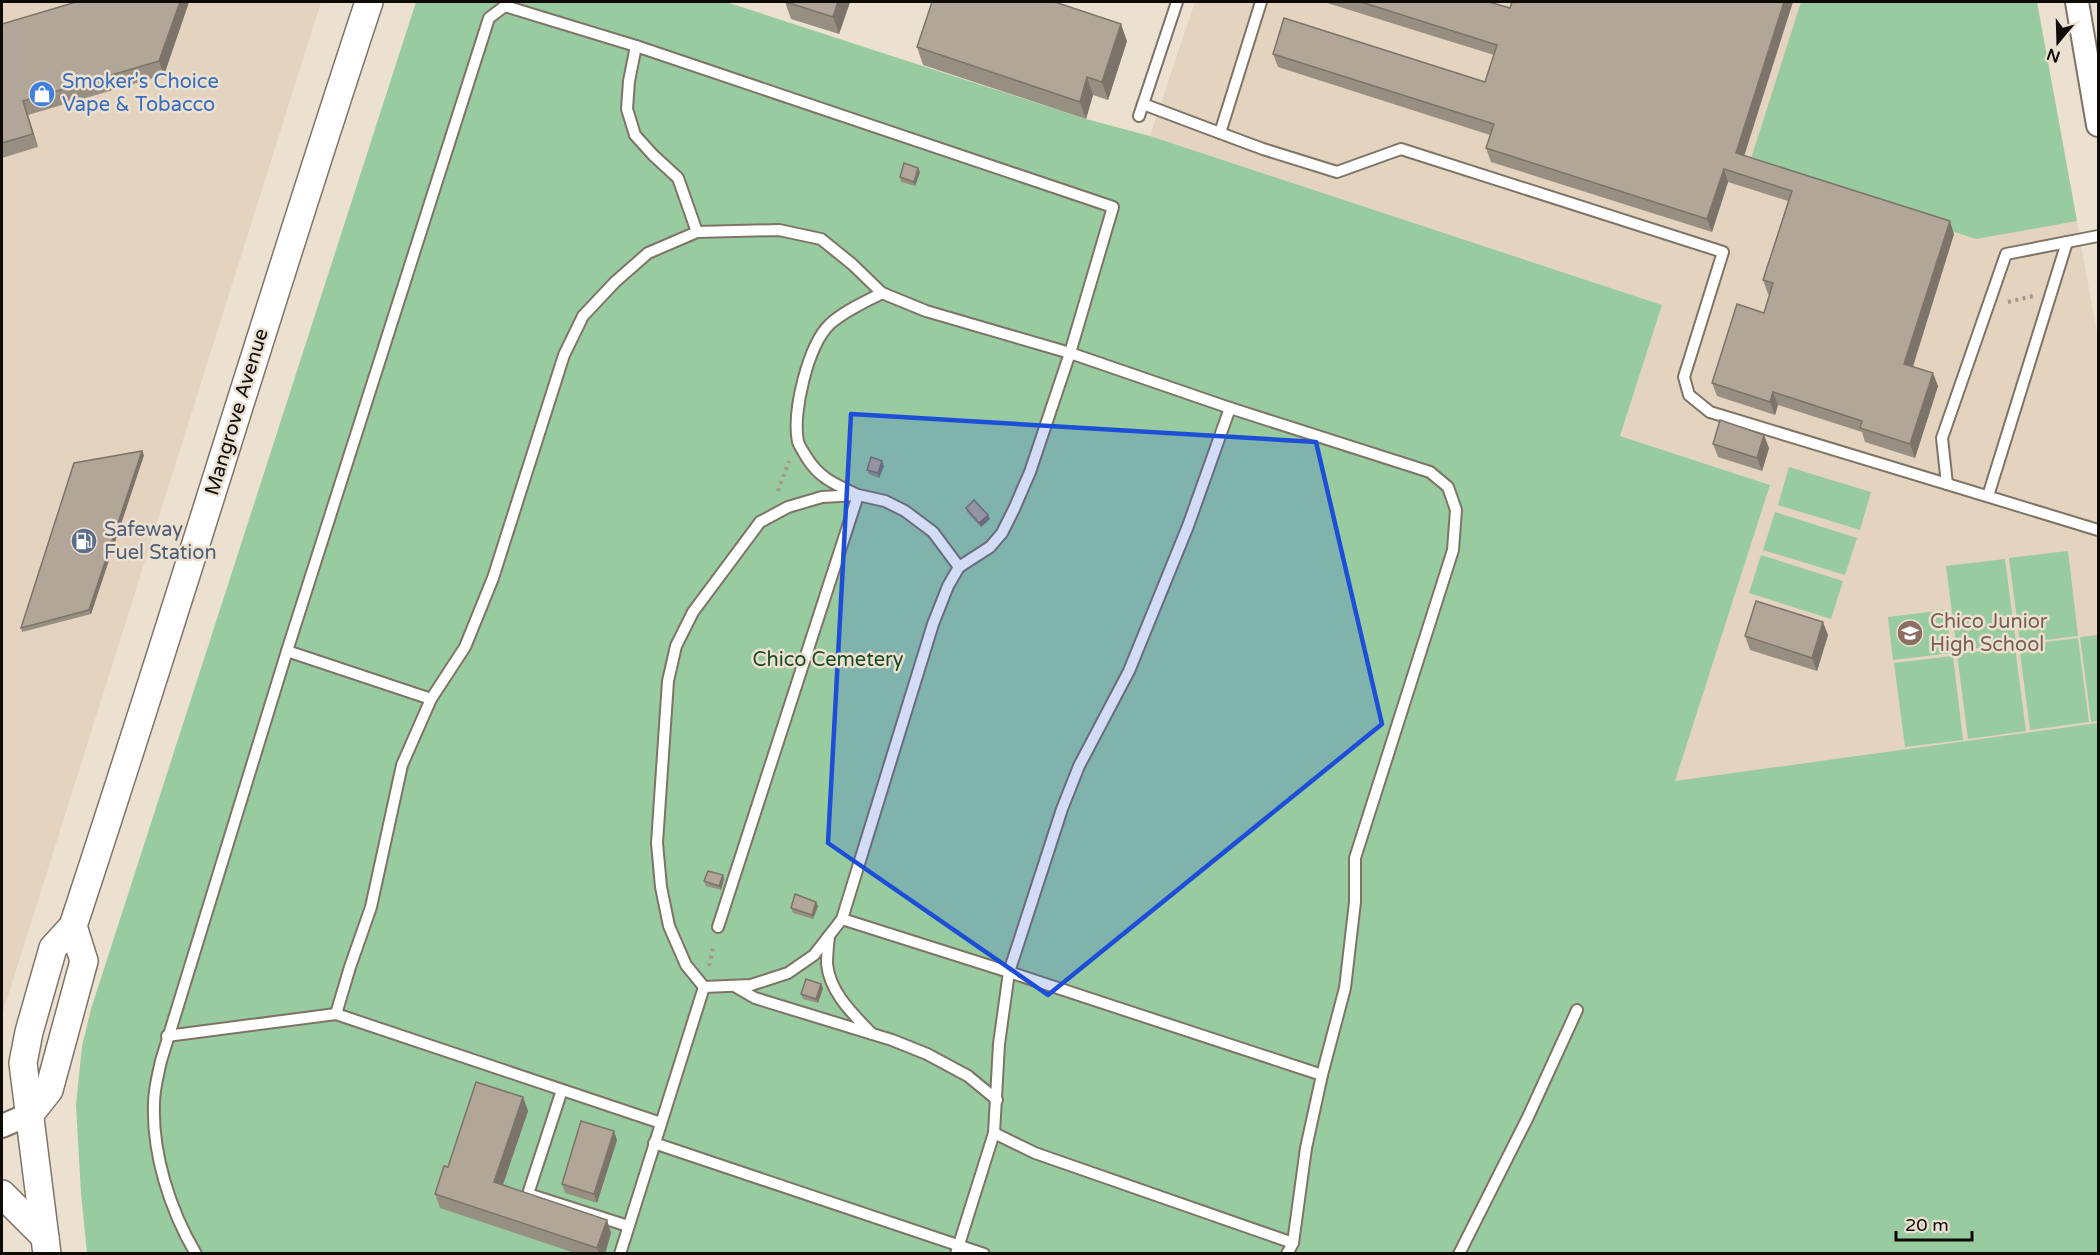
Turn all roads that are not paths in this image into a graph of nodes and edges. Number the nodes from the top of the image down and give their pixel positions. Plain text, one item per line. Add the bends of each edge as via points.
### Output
1 (369, 2) edge
2 (1177, 2) edge
3 (1261, 2) edge
4 (2077, 2) edge
5 (636, 46) junction
6 (2095, 82) edge
7 (1143, 104) junction
8 (1139, 116) dead end
9 (2098, 125) edge
10 (1220, 133) junction
11 (697, 232) junction
12 (2098, 236) edge
13 (2067, 242) junction
14 (882, 293) junction
15 (1071, 353) junction
16 (1230, 408) junction
17 (1947, 484) junction
18 (858, 495) junction
19 (1988, 496) junction
20 (2098, 530) edge
21 (959, 567) junction
22 (287, 651) junction
23 (431, 699) junction
24 (842, 919) junction
25 (718, 927) road end
26 (829, 936) junction
27 (1009, 972) junction
28 (735, 986) junction
29 (704, 987) junction
30 (1577, 1010) dead end
31 (336, 1014) junction
32 (872, 1034) junction
33 (167, 1036) junction
34 (1322, 1075) junction
35 (562, 1090) junction
36 (997, 1100) junction
37 (30, 1114) junction
38 (661, 1123) junction
39 (2, 1126) edge
40 (994, 1133) junction
41 (654, 1143) junction
42 (2, 1194) edge
43 (628, 1226) junction
44 (1293, 1243) junction
45 (46, 1245) edge
46 (957, 1249) edge
47 (196, 1254) edge
48 (620, 1254) edge
49 (984, 1254) edge
50 (1287, 1254) edge
51 (1459, 1254) edge

1 - 37 street, Mangrove Avenue via 73,926 84,961 49,1090
2 - 7 lane
3 - 10 lane
4 - 6 street
5 - 11 lane via 627,109 635,135 678,178
5 - 15 lane via 1113,207
5 - 22 lane via 505,6 489,18
6 - 9 street
7 - 8 lane
7 - 10 lane
10 - 17 lane via 1337,172 1401,149 1723,252 1684,377 1689,395 1710,412
11 - 14 lane via 779,230 821,239
11 - 23 lane via 648,253 583,316 564,355 493,578 465,647
12 - 13 lane
13 - 17 lane via 2006,254 1942,438
13 - 19 lane
14 - 15 lane via 926,311
14 - 18 lane via 830,324 815,347 803,379 796,422 798,444 807,460 823,478
15 - 16 lane
15 - 21 lane via 1030,472 1002,532 990,547
16 - 27 lane via 1188,526 1129,671 1070,788
16 - 34 lane via 1430,472 1449,487 1456,510 1453,550 1355,858 1355,902 1345,987
17 - 19 lane
18 - 21 lane via 885,501 905,511 933,532
18 - 25 lane
18 - 29 lane via 822,497 788,507 760,522 693,612 676,646 668,681 657,843 669,926 686,965
19 - 20 lane
21 - 24 lane via 933,624
22 - 23 lane
22 - 33 lane
23 - 31 lane via 402,765 371,907
24 - 26 lane
24 - 27 lane
26 - 28 lane via 814,955 788,973
26 - 32 lane via 827,964 833,985 846,1007
27 - 34 lane
27 - 36 lane via 999,1044
28 - 29 lane
28 - 32 lane via 755,998
29 - 38 lane
30 - 51 lane
31 - 33 lane
31 - 35 lane
32 - 36 lane via 927,1054 968,1076
33 - 47 lane via 154,1102 156,1143 167,1191
34 - 44 lane via 1306,1148
35 - 38 lane
35 - 43 lane via 528,1194
36 - 40 lane
37 - 39 street
37 - 45 street
38 - 41 lane
40 - 44 lane via 1035,1153
40 - 46 lane
41 - 43 lane
41 - 46 lane
42 - 45 street
43 - 48 lane
44 - 50 lane
46 - 49 lane

